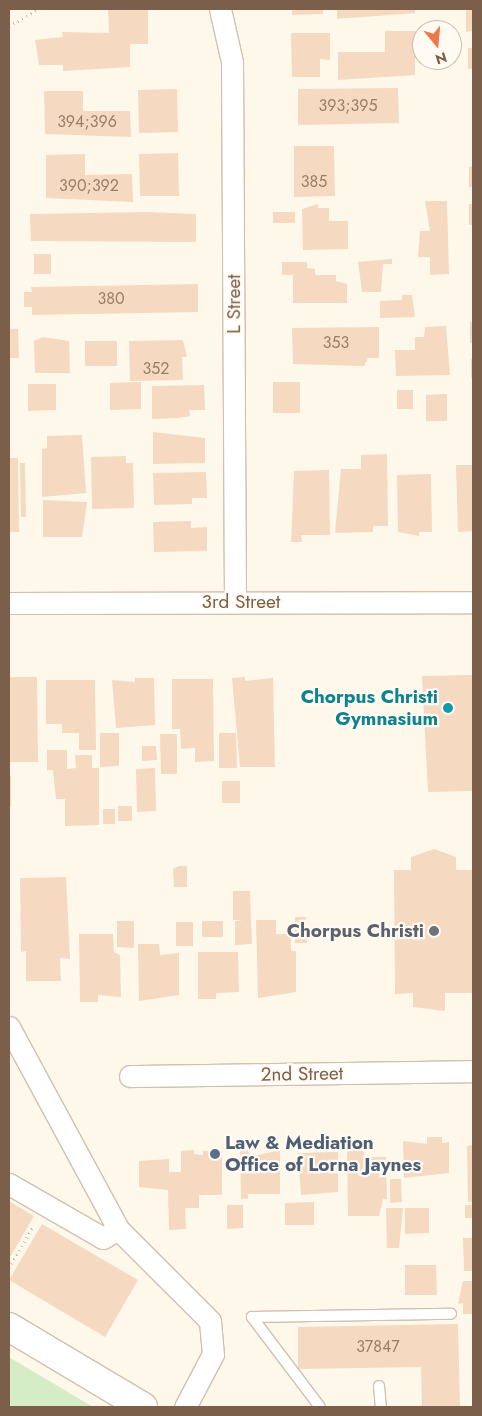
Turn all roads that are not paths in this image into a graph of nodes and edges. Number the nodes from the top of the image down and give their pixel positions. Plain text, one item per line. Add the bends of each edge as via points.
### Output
1 (220, 9) edge
2 (235, 601) junction
3 (473, 602) edge
4 (9, 603) edge
5 (9, 1027) edge
6 (473, 1071) edge
7 (130, 1076) dead end
8 (9, 1184) edge
9 (118, 1229) junction
10 (450, 1314) dead end
11 (9, 1327) edge
12 (379, 1386) dead end
13 (143, 1407) edge
14 (185, 1407) edge
15 (320, 1407) edge
16 (381, 1407) edge

1 - 2 street, L Street via 232,62
2 - 3 street, 3rd Street
2 - 4 street, 3rd Street
5 - 9 street
6 - 7 street, 2nd Street
8 - 9 street via 104,1238
9 - 14 street via 210,1321 213,1354
10 - 15 lane via 252,1317
11 - 13 main road
12 - 16 lane

